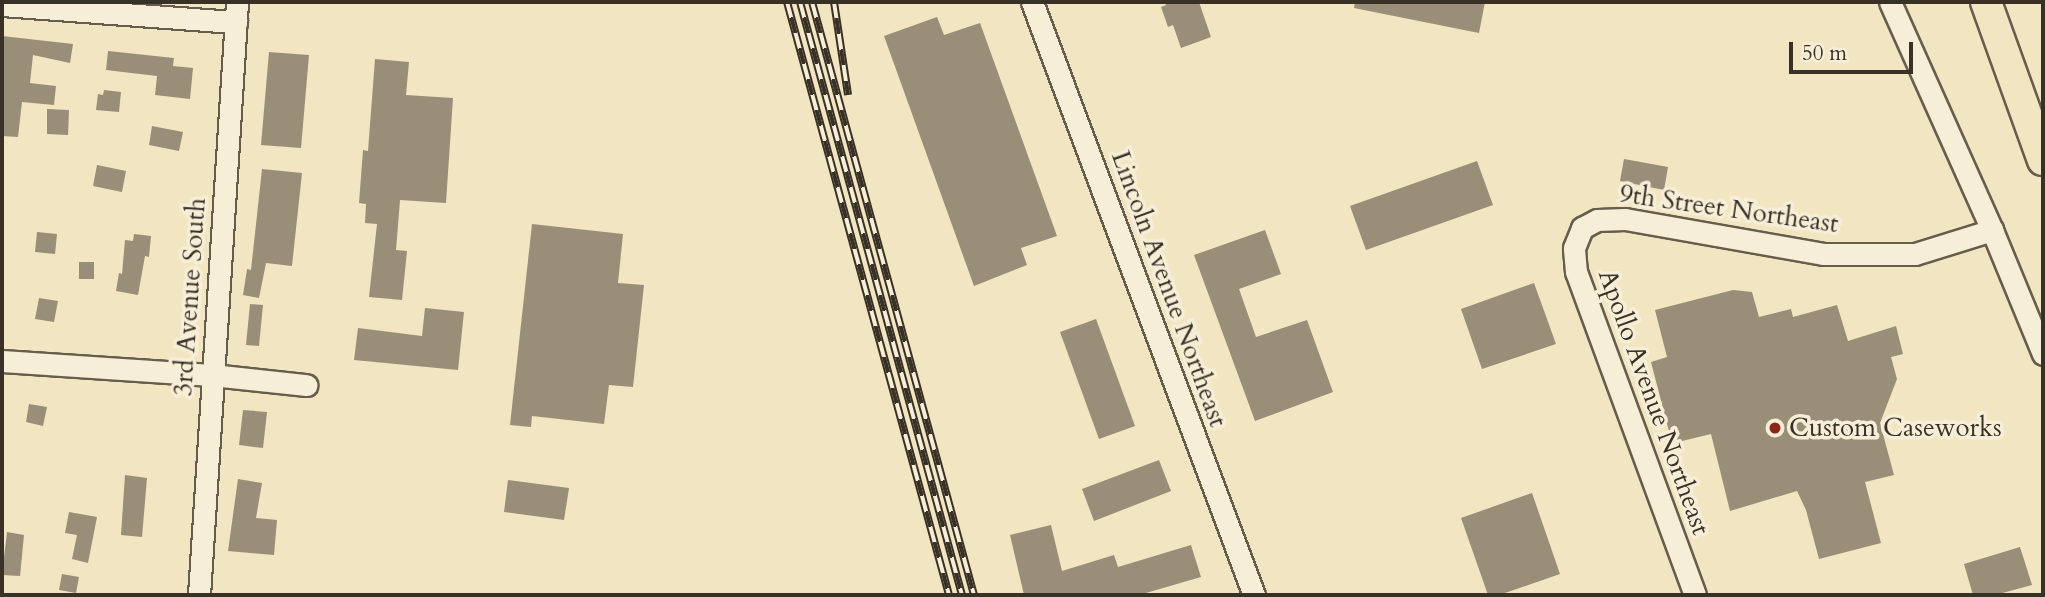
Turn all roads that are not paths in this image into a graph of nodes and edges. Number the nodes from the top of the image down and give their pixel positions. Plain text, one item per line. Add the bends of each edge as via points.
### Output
1 (1032, 2) edge
2 (1889, 2) edge
3 (1987, 3) edge
4 (2, 5) edge
5 (237, 12) edge
6 (2043, 160) edge
7 (1582, 228) joint
8 (1993, 230) junction
9 (2043, 354) edge
10 (2, 361) edge
11 (212, 375) junction
12 (306, 385) dead end
13 (199, 595) edge
14 (1254, 595) edge
15 (1695, 595) edge

1 - 14 street, Lincoln Avenue Northeast
2 - 8 street
3 - 6 highway
4 - 5 street
5 - 11 street, 3rd Avenue South
7 - 8 street, 9th Street Northeast via 1597,220 1625,219 1823,254 1915,254
7 - 15 street, Apollo Avenue Northeast via 1574,248 1576,272
8 - 9 street
10 - 11 street
11 - 12 street
11 - 13 street, 3rd Avenue South

